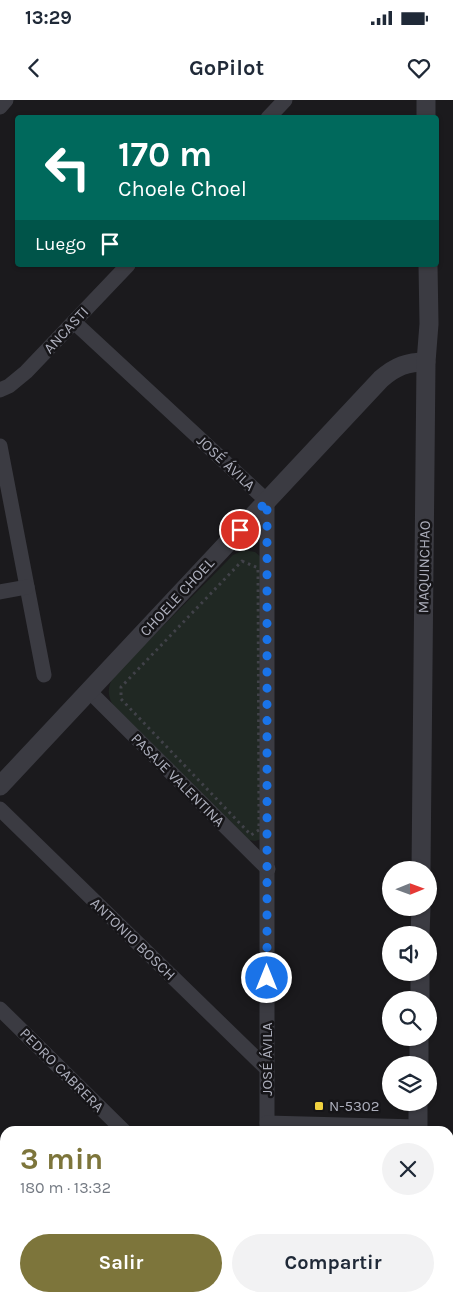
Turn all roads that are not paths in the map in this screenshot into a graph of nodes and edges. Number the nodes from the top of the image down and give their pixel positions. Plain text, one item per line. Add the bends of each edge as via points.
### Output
1 (6, 100) edge
2 (285, 100) edge
3 (426, 100) edge
4 (0, 107) edge
5 (271, 115) edge
6 (426, 115) edge
7 (126, 267) edge
8 (428, 267) edge
9 (74, 322) junction
10 (426, 362) junction
11 (0, 390) edge
12 (0, 446) edge
13 (267, 501) junction
14 (27, 587) junction
15 (0, 592) edge
16 (44, 675) dead end
17 (89, 690) junction
18 (0, 786) edge
19 (0, 809) edge
20 (421, 861) edge
21 (268, 868) junction
22 (0, 1009) edge
23 (267, 1069) junction
24 (418, 1111) edge
25 (119, 1126) edge
26 (266, 1126) edge
27 (418, 1126) edge

1 - 4 street
2 - 5 street
3 - 6 street
7 - 9 street, ANCASTI
8 - 10 street, MAQUINCHAO
9 - 11 street, ANCASTI via 26,372
9 - 13 street, JOSÉ ÁVILA
10 - 13 street, CHOELE CHOEL via 406,363 390,371
10 - 20 street, MAQUINCHAO
12 - 14 street
13 - 17 street, CHOELE CHOEL
13 - 21 street, JOSÉ ÁVILA
14 - 15 street
14 - 16 street
17 - 18 street, CHOELE CHOEL
17 - 21 street, PASAJE VALENTINA
19 - 23 street, ANTONIO BOSCH
21 - 23 street, JOSÉ ÁVILA
22 - 25 street, PEDRO CABRERA
23 - 26 street, JOSÉ ÁVILA
24 - 27 street

